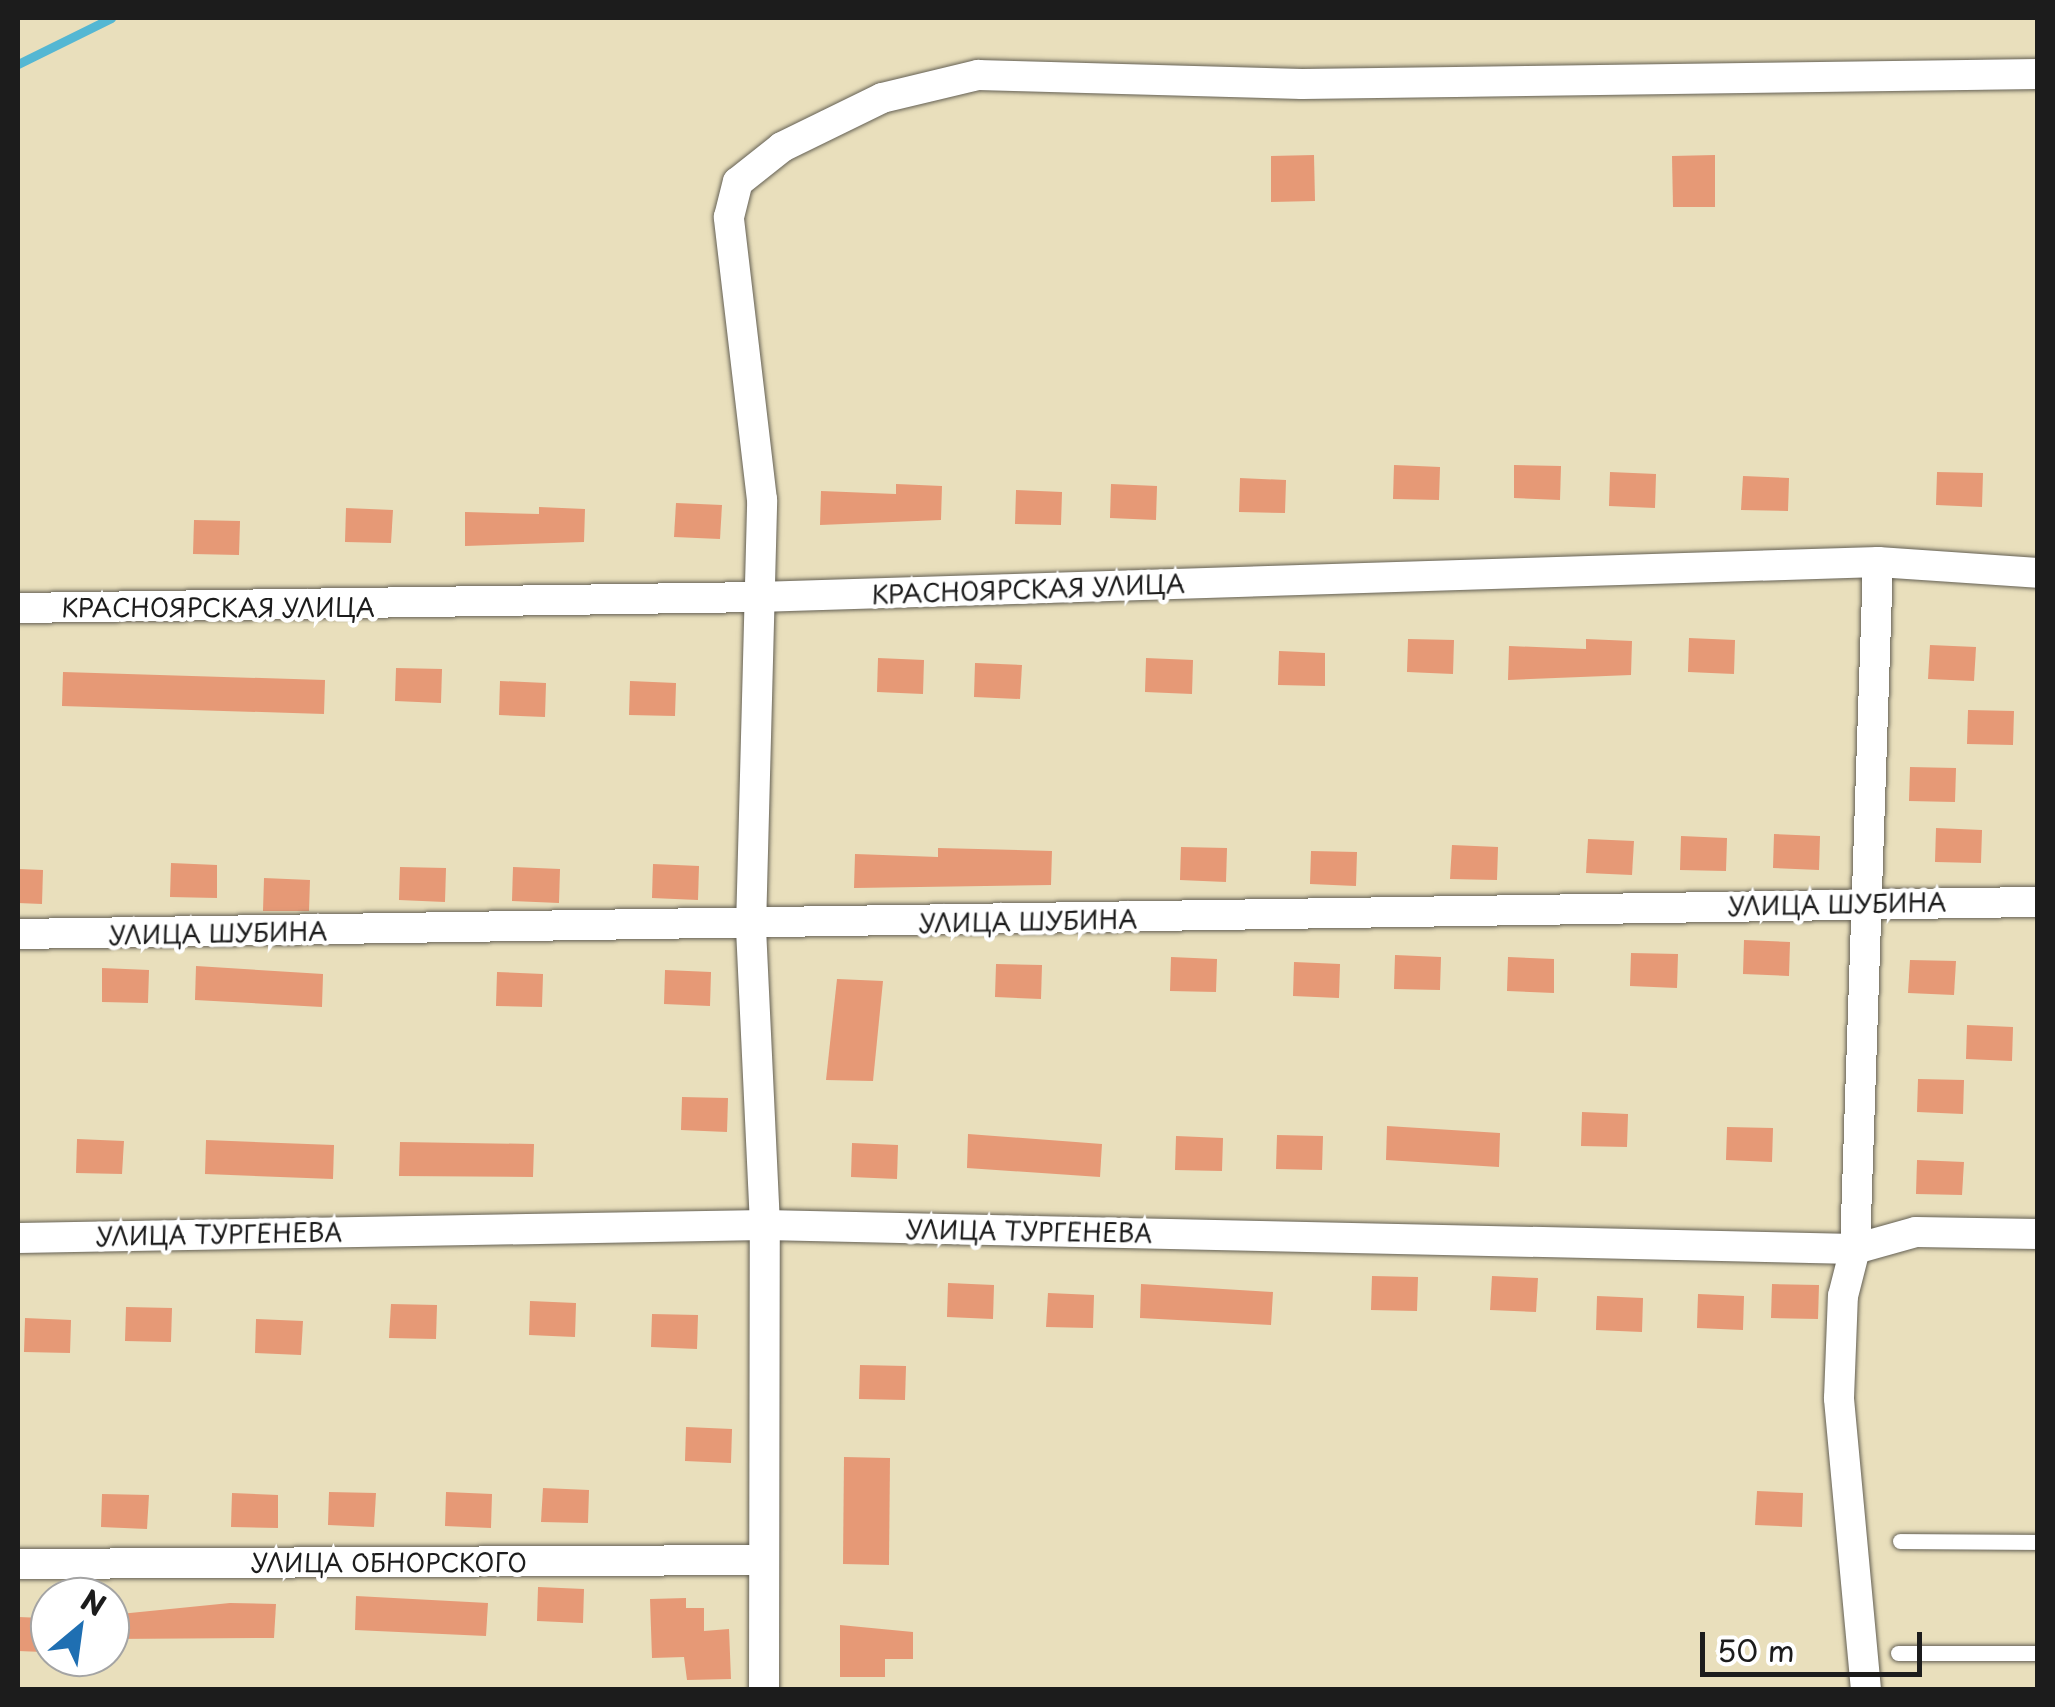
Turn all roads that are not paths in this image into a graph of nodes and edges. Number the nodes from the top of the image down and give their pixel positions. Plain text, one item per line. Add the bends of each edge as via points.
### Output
1 (2038, 74) edge
2 (1878, 562) junction
3 (2038, 573) edge
4 (758, 597) junction
5 (18, 608) edge
6 (2038, 902) edge
7 (1861, 903) junction
8 (751, 928) junction
9 (18, 934) edge
10 (765, 1225) junction
11 (2038, 1234) edge
12 (18, 1238) edge
13 (1855, 1249) junction
14 (1900, 1542) dead end
15 (2038, 1542) edge
16 (760, 1560) junction
17 (18, 1564) edge
18 (1898, 1653) dead end
19 (2038, 1653) edge
20 (764, 1690) edge
21 (1866, 1690) edge

1 - 4 street via 1302,84 978,75 882,98 782,147 738,182 729,217 762,500
2 - 3 street, КРАСНОЯРСКАЯ УЛИЦА
2 - 4 street, КРАСНОЯРСКАЯ УЛИЦА
2 - 7 street
4 - 5 street, КРАСНОЯРСКАЯ УЛИЦА
4 - 8 street
6 - 7 street, УЛИЦА ШУБИНА
7 - 8 street, УЛИЦА ШУБИНА
7 - 13 street
8 - 9 street, УЛИЦА ШУБИНА
8 - 10 street
10 - 12 street, УЛИЦА ТУРГЕНЕВА
10 - 13 street, УЛИЦА ТУРГЕНЕВА
10 - 16 street
11 - 13 street, УЛИЦА ТУРГЕНЕВА via 1916,1232
13 - 21 street via 1842,1296 1839,1398
14 - 15 lane
16 - 17 street, УЛИЦА ОБНОРСКОГО
16 - 20 street
18 - 19 lane

